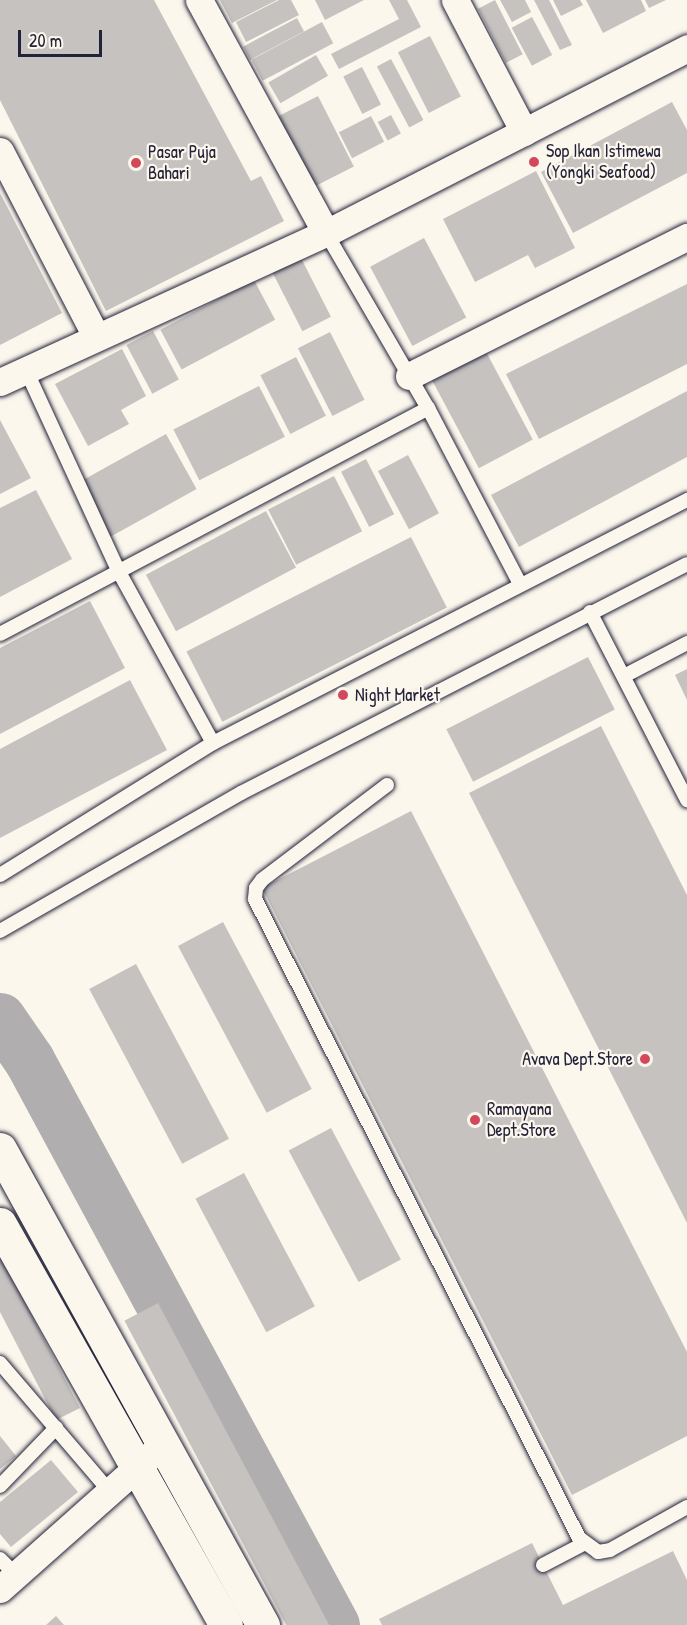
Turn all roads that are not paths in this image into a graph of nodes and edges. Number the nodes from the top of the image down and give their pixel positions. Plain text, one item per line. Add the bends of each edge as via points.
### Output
1 (199, 0) edge
2 (455, 0) edge
3 (687, 48) edge
4 (524, 132) junction
5 (0, 151) edge
6 (326, 233) junction
7 (687, 237) edge
8 (96, 336) junction
9 (26, 370) junction
10 (409, 376) junction
11 (0, 382) edge
12 (428, 408) junction
13 (687, 500) edge
14 (687, 564) edge
15 (120, 572) junction
16 (520, 584) junction
17 (590, 612) junction
18 (0, 633) edge
19 (687, 643) edge
20 (624, 676) junction
21 (213, 743) junction
22 (387, 785) dead end
23 (687, 800) edge
24 (0, 876) edge
25 (0, 932) edge
26 (0, 1149) edge
27 (0, 1224) edge
28 (0, 1363) edge
29 (56, 1428) junction
30 (150, 1455) junction
31 (0, 1486) edge
32 (110, 1492) junction
33 (687, 1507) edge
34 (585, 1543) junction
35 (543, 1565) dead end
36 (6, 1575) edge
37 (226, 1625) edge
38 (263, 1625) edge

1 - 6 street
2 - 4 street
3 - 4 street
4 - 6 street
5 - 8 street
6 - 8 street
6 - 10 lane
7 - 10 street
8 - 9 street
9 - 11 street
9 - 15 lane
10 - 12 lane
12 - 15 lane
12 - 16 lane
13 - 16 lane
14 - 17 lane
15 - 18 lane
15 - 21 lane
16 - 21 lane
17 - 20 lane
17 - 25 lane via 241,793
19 - 20 lane
20 - 23 lane
21 - 24 lane
22 - 34 lane via 262,880 255,899
26 - 30 street
27 - 30 street
28 - 29 lane
29 - 31 lane
29 - 32 lane
30 - 32 street
30 - 37 street
30 - 38 street
32 - 36 street
33 - 34 lane via 610,1550 598,1552
34 - 35 lane

